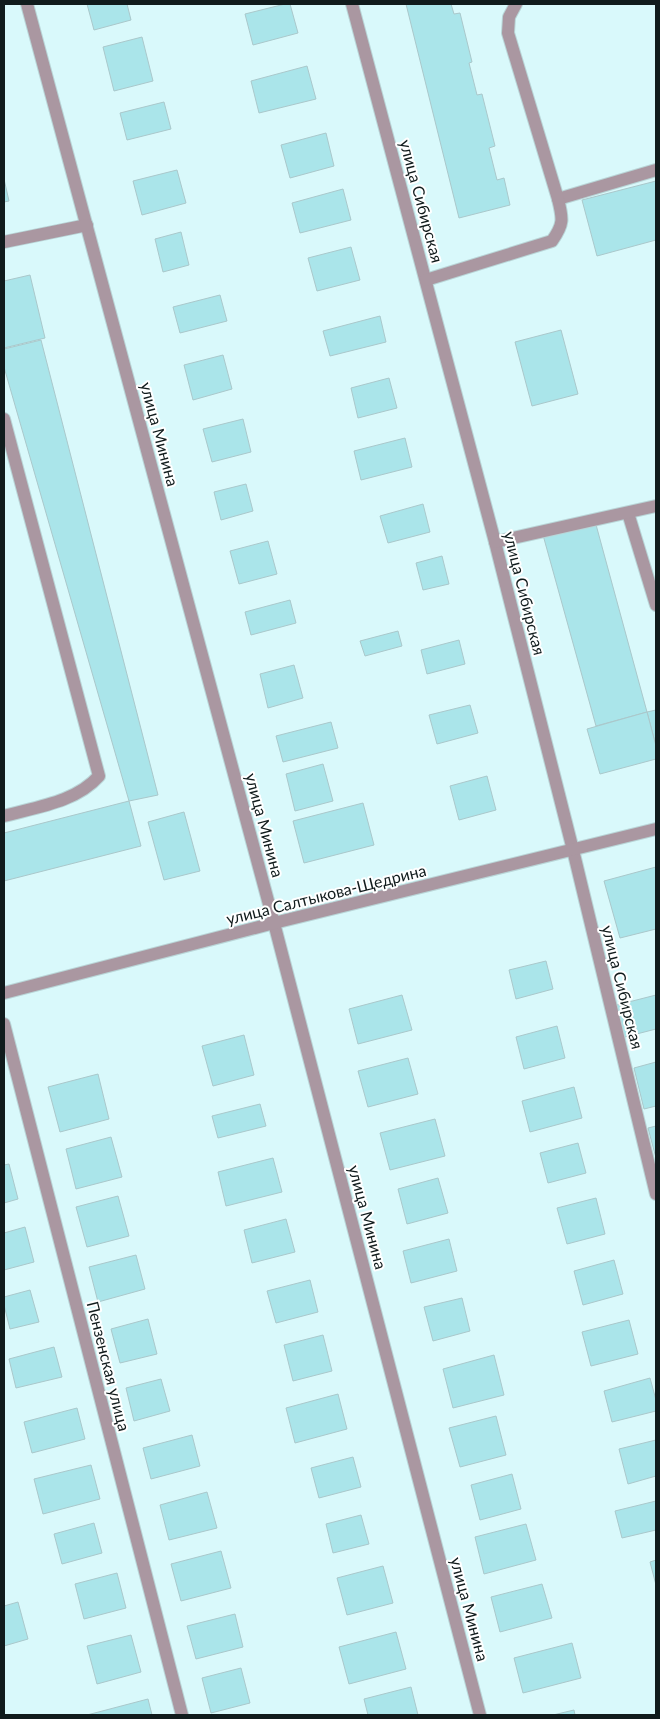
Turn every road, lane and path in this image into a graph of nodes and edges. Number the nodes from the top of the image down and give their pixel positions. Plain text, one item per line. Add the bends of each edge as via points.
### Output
1 (27, 4) edge
2 (352, 4) edge
3 (516, 4) edge
4 (656, 170) edge
5 (558, 199) junction
6 (87, 225) junction
7 (4, 242) edge
8 (426, 280) junction
9 (4, 420) edge
10 (656, 506) edge
11 (628, 513) junction
12 (495, 542) junction
13 (656, 605) edge
14 (4, 816) edge
15 (656, 829) edge
16 (573, 850) junction
17 (274, 923) junction
18 (4, 993) edge
19 (4, 1024) edge
20 (656, 1194) edge
21 (182, 1715) edge
22 (480, 1715) edge

1 - 6 street, улица Минина
2 - 8 street, улица Сибирская
3 - 5 street via 509,17 508,33
4 - 5 street
5 - 8 street via 561,228 552,241
6 - 7 street
6 - 17 street, улица Минина
8 - 12 street, улица Сибирская
9 - 14 street via 100,776 69,798
10 - 11 street
11 - 12 street
11 - 13 street
12 - 16 street, улица Сибирская
15 - 16 street, улица Салтыкова-Щедрина
16 - 17 street, улица Салтыкова-Щедрина
16 - 20 street, улица Сибирская
17 - 18 street, улица Салтыкова-Щедрина
17 - 22 street, улица Минина
19 - 21 street, Пензенская улица

